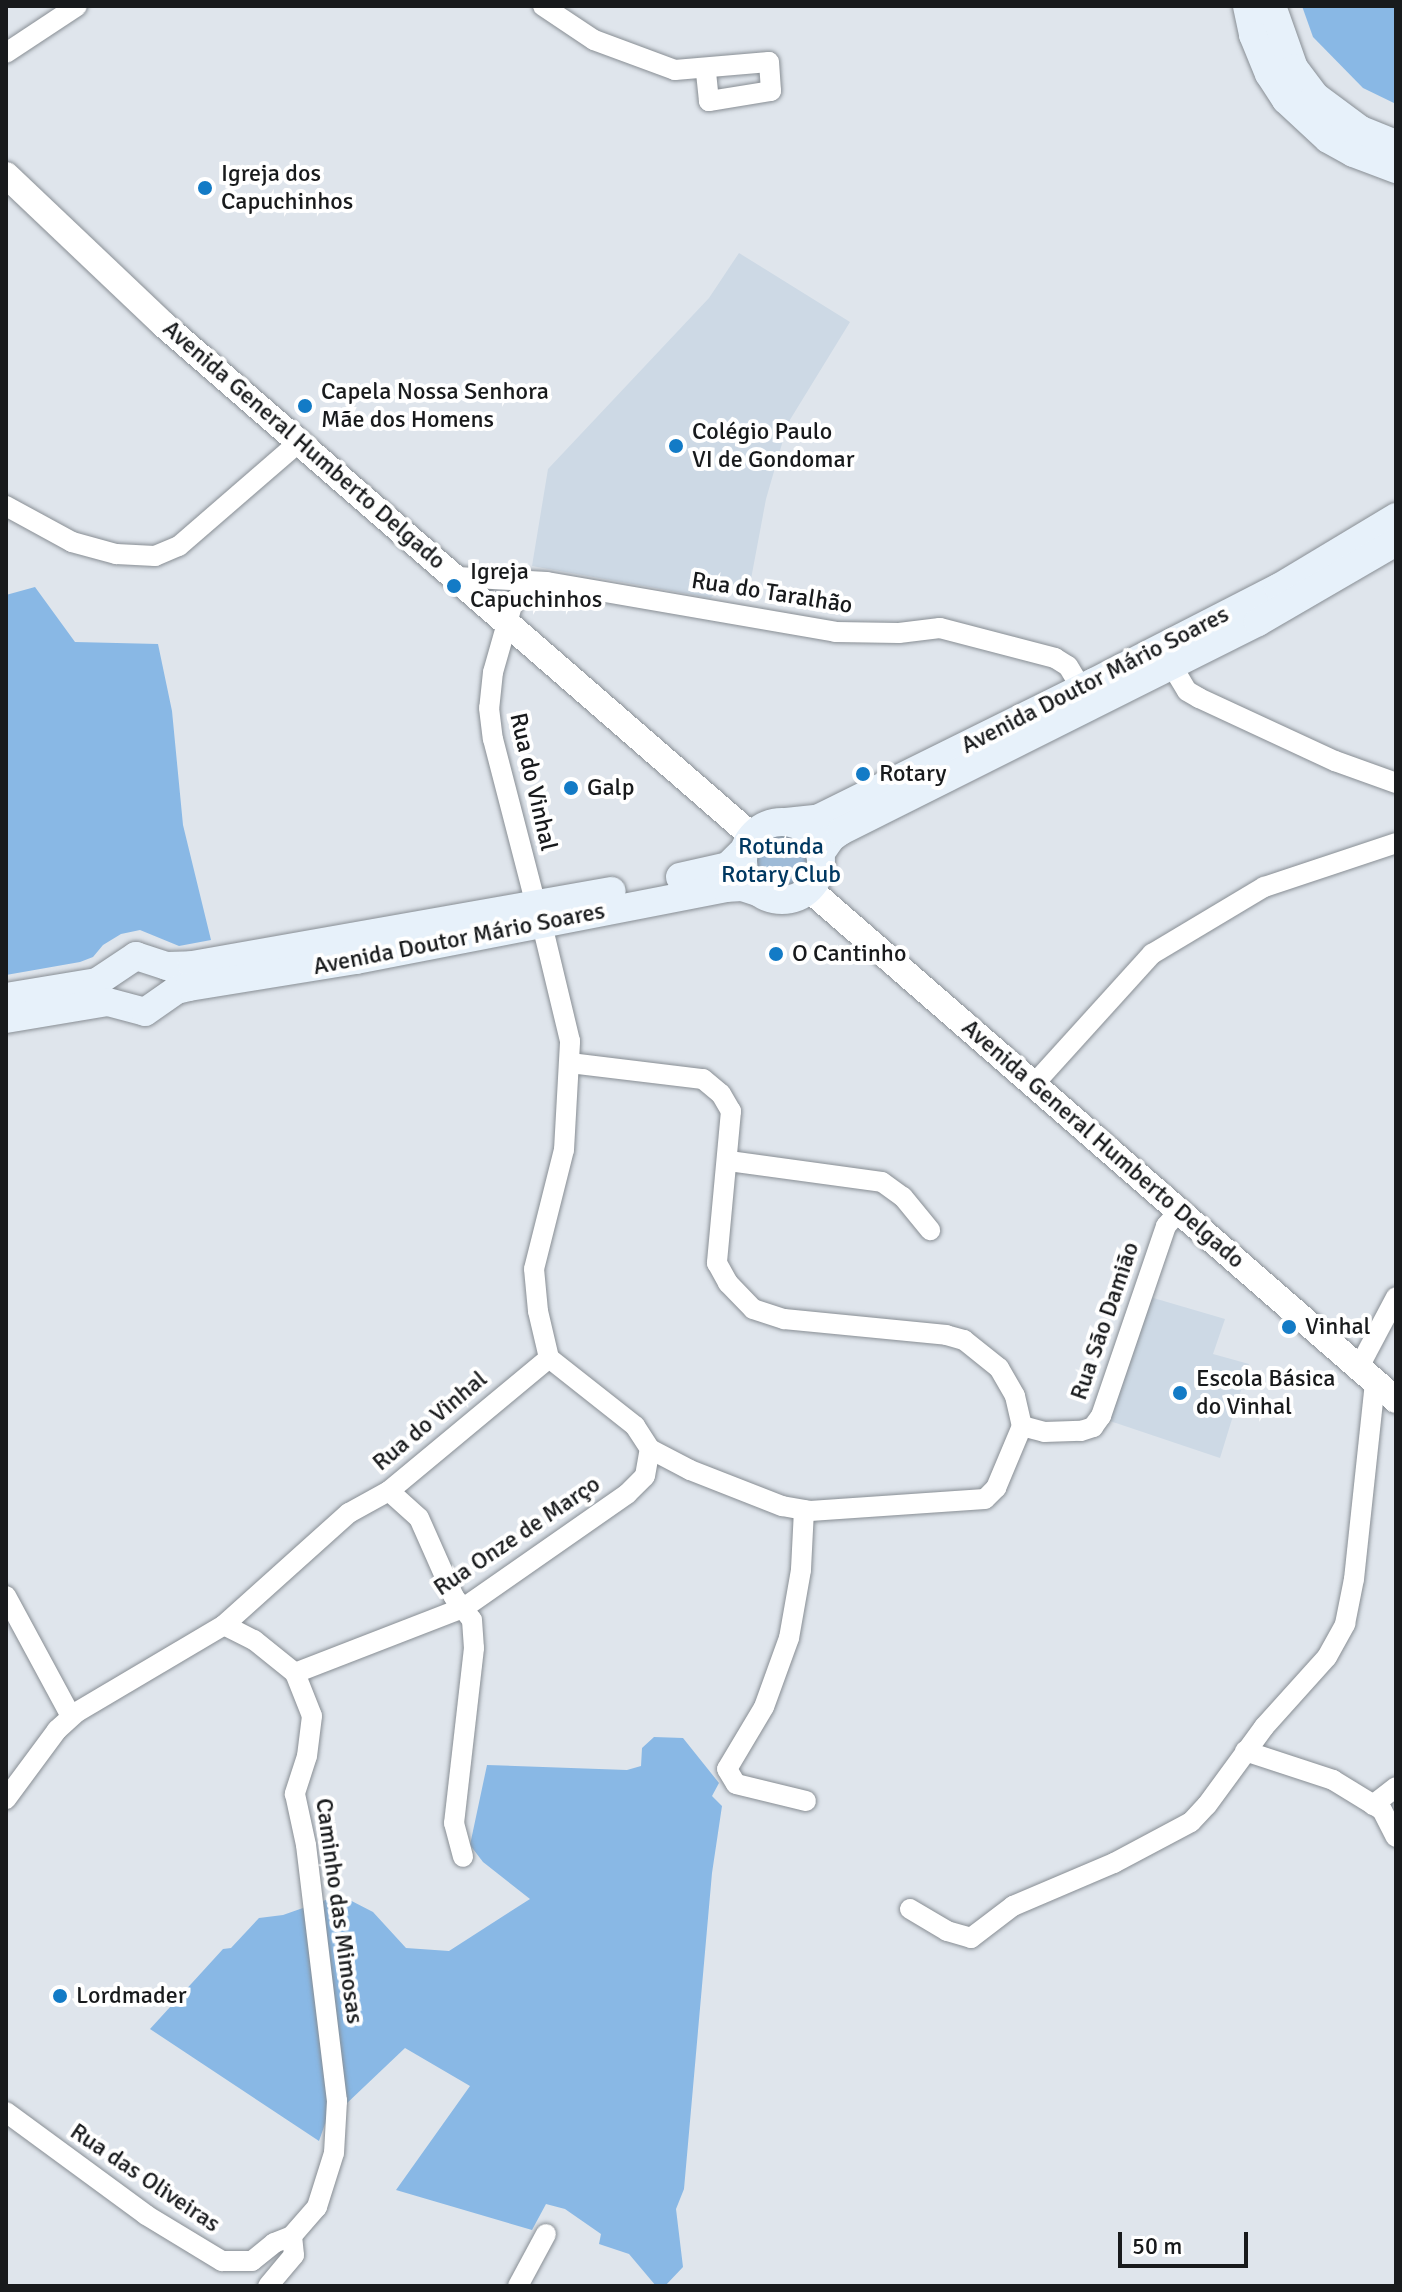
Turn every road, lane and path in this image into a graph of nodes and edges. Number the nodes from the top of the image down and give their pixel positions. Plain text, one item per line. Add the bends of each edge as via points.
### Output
1 (77, 6) edge
2 (543, 6) edge
3 (1247, 6) edge
4 (1272, 6) edge
5 (6, 53) edge
6 (706, 70) dead end
7 (1396, 144) edge
8 (1396, 169) edge
9 (6, 175) edge
10 (299, 442) junction
11 (6, 506) edge
12 (1396, 517) edge
13 (1396, 542) edge
14 (457, 577) junction
15 (533, 582) junction
16 (506, 623) junction
17 (1172, 666) junction
18 (1081, 688) junction
19 (1396, 783) edge
20 (786, 822) junction
21 (749, 842) junction
22 (1396, 843) edge
23 (820, 854) junction
24 (809, 889) junction
25 (761, 893) junction
26 (539, 914) junction
27 (155, 961) junction
28 (115, 971) junction
29 (6, 997) edge
30 (161, 1003) junction
31 (120, 1005) junction
32 (6, 1019) edge
33 (570, 1063) junction
34 (1034, 1084) junction
35 (729, 1161) junction
36 (1178, 1212) junction
37 (930, 1230) dead end
38 (1396, 1297) edge
39 (549, 1358) junction
40 (1367, 1374) junction
41 (1396, 1400) edge
42 (1022, 1426) junction
43 (650, 1449) junction
44 (389, 1491) junction
45 (804, 1510) junction
46 (6, 1596) edge
47 (465, 1607) junction
48 (224, 1625) junction
49 (295, 1673) junction
50 (71, 1716) junction
51 (1245, 1751) junction
52 (1396, 1787) edge
53 (6, 1799) edge
54 (806, 1801) dead end
55 (1373, 1805) junction
56 (1396, 1837) edge
57 (463, 1857) dead end
58 (910, 1909) dead end
59 (6, 2112) edge
60 (546, 2234) dead end
61 (292, 2236) junction
62 (268, 2286) edge
63 (518, 2286) edge

1 - 5 street
2 - 6 street via 594,40 639,59 675,70
3 - 8 main road via 1269,74 1286,100 1328,139
4 - 7 main road via 1294,68 1315,96 1361,130
9 - 10 street, Avenida General Humberto Delgado via 164,325
10 - 11 street via 179,546 155,556 116,554 72,542
10 - 14 street, Avenida General Humberto Delgado
12 - 18 main road, Avenida Doutor Mário Soares via 1278,588
13 - 17 main road, Avenida Doutor Mário Soares
14 - 15 street, Rua do Taralhão
14 - 16 street, Avenida General Humberto Delgado
15 - 16 street via 513,602
15 - 18 street, Rua do Taralhão via 835,632 940,628 967,633 1055,658 1068,666
16 - 21 street, Avenida General Humberto Delgado
16 - 26 street, Rua do Vinhal via 489,708
17 - 19 street via 1187,691 1199,698
17 - 23 main road, Avenida Doutor Mário Soares via 841,831
18 - 20 main road, Avenida Doutor Mário Soares via 817,819
20 - 21 main road via 762,828
20 - 23 main road via 809,832
21 - 25 main road via 744,872
21 - 26 main road, Avenida Doutor Mário Soares via 737,860 714,871
22 - 34 street via 1264,887 1152,954
23 - 24 main road
24 - 25 main road via 786,900
24 - 34 street, Avenida General Humberto Delgado
25 - 26 main road, Avenida Doutor Mário Soares via 725,888
26 - 27 main road, Avenida Doutor Mário Soares via 178,967
26 - 30 main road, Avenida Doutor Mário Soares via 343,963 176,990
26 - 33 street, Rua do Vinhal via 567,1015
27 - 28 main road, Avenida Doutor Mário Soares via 136,956
27 - 30 main road via 167,975
28 - 29 main road, Avenida Doutor Mário Soares via 97,982
28 - 31 main road via 112,989
30 - 31 main road, Avenida Doutor Mário Soares via 145,1012
31 - 32 main road, Avenida Doutor Mário Soares via 90,1003
33 - 35 street via 703,1079 731,1111
33 - 39 street, Rua do Vinhal via 564,1150 534,1269
34 - 36 street, Avenida General Humberto Delgado
35 - 37 street via 882,1182 903,1197
35 - 42 street via 717,1263 753,1309 784,1319 964,1340 999,1368 1015,1396
36 - 40 street, Avenida General Humberto Delgado
36 - 42 street, Rua São Damião via 1166,1226 1093,1427 1044,1432
38 - 40 street
39 - 43 street via 635,1426
39 - 44 street, Rua do Vinhal
40 - 41 street, Avenida General Humberto Delgado
40 - 51 street via 1354,1579 1345,1624 1327,1657
42 - 45 street via 996,1488 985,1499
43 - 45 street via 690,1470
43 - 47 street, Rua Onze de Março via 645,1476 627,1494
44 - 47 street via 419,1518 454,1597
44 - 48 street, Rua do Vinhal via 349,1513
45 - 54 street via 801,1570 789,1638 764,1707 727,1769 736,1784
46 - 50 street
47 - 49 street, Rua Onze de Março
47 - 57 street via 472,1620 474,1648 454,1823
48 - 49 street, Caminho das Mimosas via 254,1640
48 - 50 street, Rua do Vinhal
49 - 61 street, Caminho das Mimosas via 312,1716 295,1794 337,2101 334,2153 317,2207
50 - 53 street, Rua do Vinhal
51 - 55 street via 1333,1780
51 - 58 street via 1191,1822 1114,1863 1013,1906 971,1938
52 - 55 street
55 - 56 street via 1382,1810
59 - 61 street, Rua das Oliveiras via 146,2215 222,2261 252,2261
60 - 63 street
61 - 62 street via 294,2255

